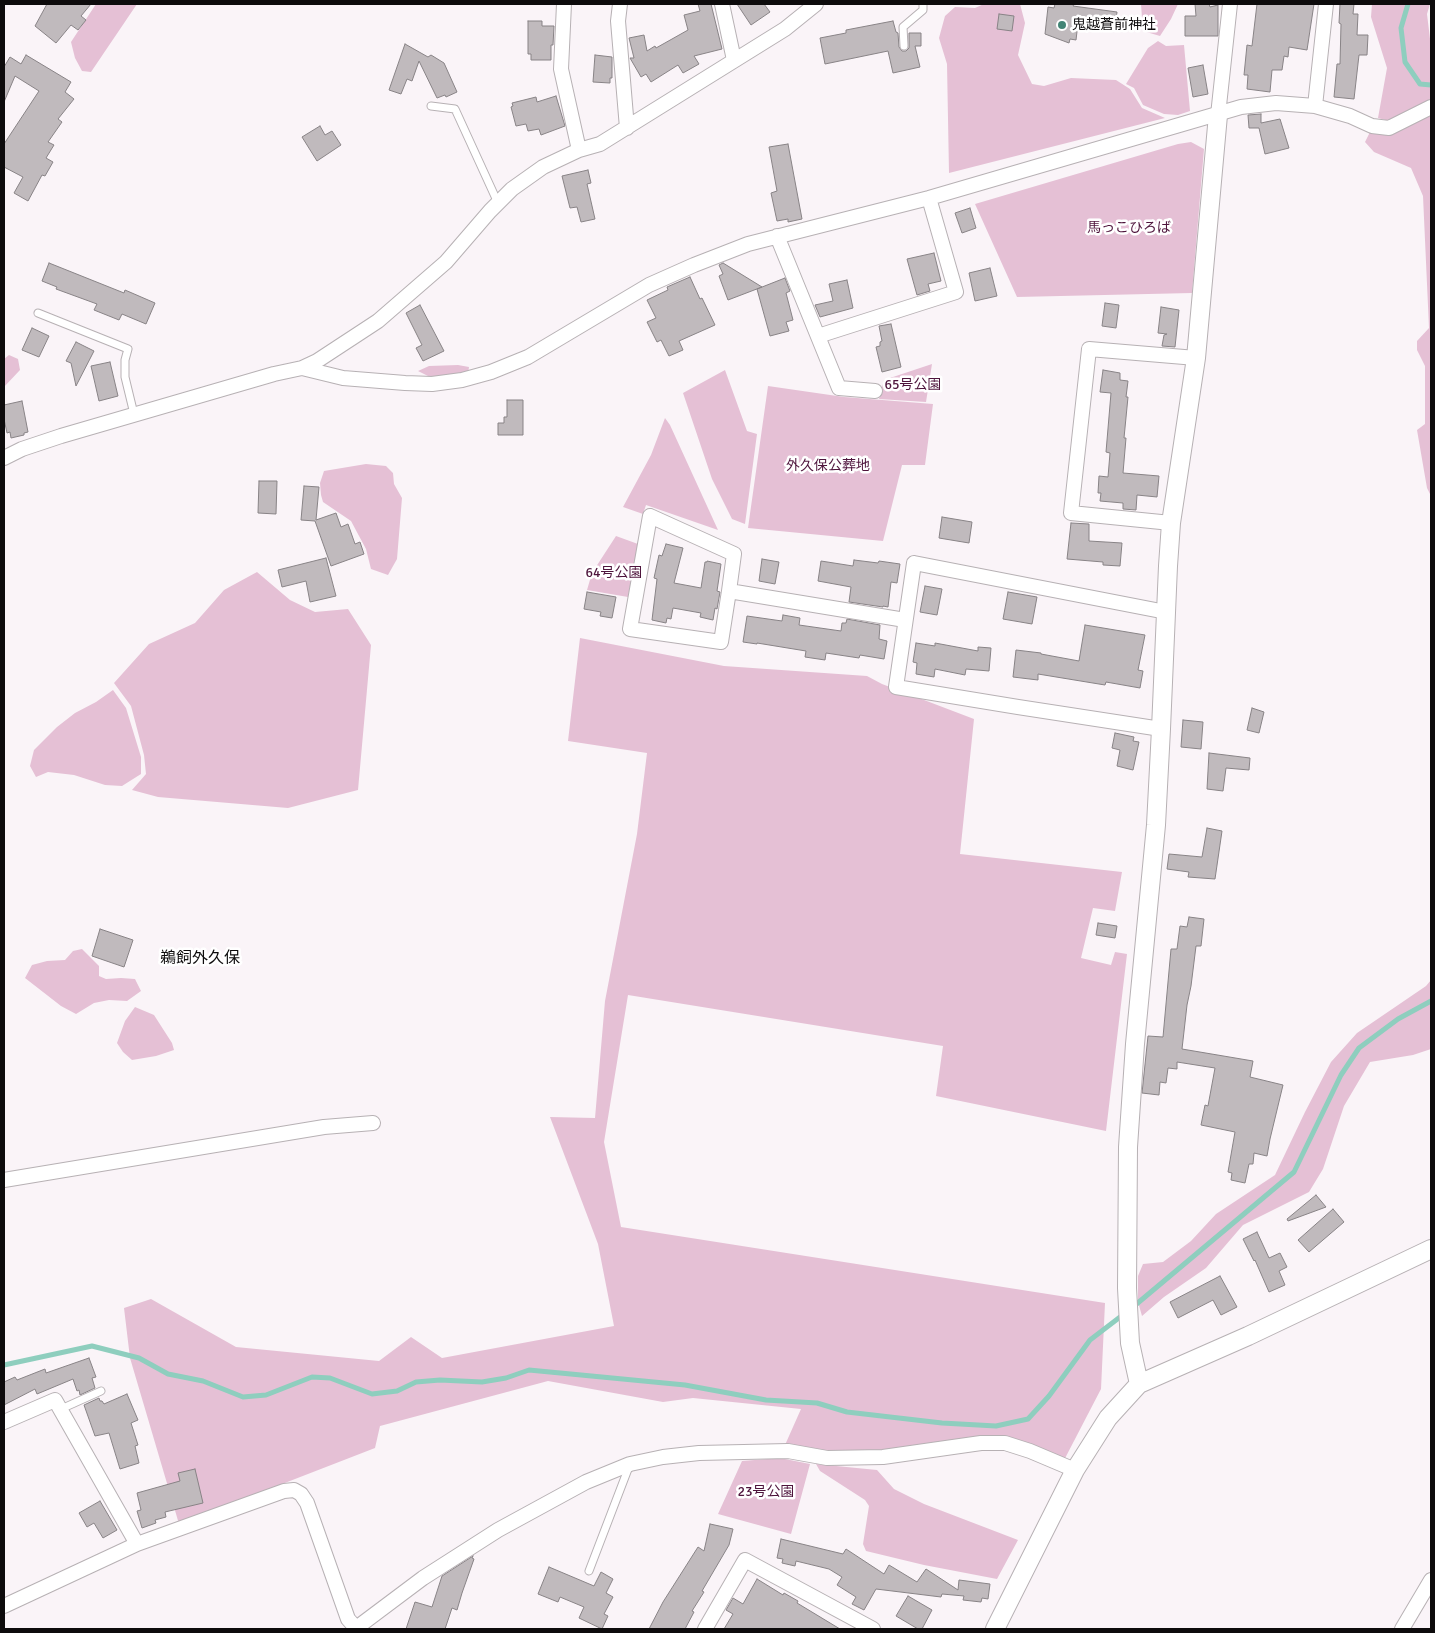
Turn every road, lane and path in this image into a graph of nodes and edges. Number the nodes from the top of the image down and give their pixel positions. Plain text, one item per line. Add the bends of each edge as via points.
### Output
1 (564, 4) edge
2 (620, 4) edge
3 (722, 4) edge
4 (816, 4) edge
5 (923, 4) edge
6 (1230, 4) edge
7 (1326, 4) edge
8 (904, 46) dead end
9 (734, 60) junction
10 (431, 106) dead end
11 (1315, 106) junction
12 (1431, 107) edge
13 (1218, 115) junction
14 (626, 128) junction
15 (579, 150) junction
16 (929, 198) junction
17 (498, 202) junction
18 (777, 236) junction
19 (38, 313) dead end
20 (818, 336) junction
21 (1196, 358) junction
22 (302, 368) junction
23 (875, 391) dead end
24 (134, 414) junction
25 (4, 458) edge
26 (1171, 523) junction
27 (729, 591) junction
28 (1166, 612) junction
29 (905, 620) junction
30 (1162, 728) junction
31 (373, 1123) dead end
32 (4, 1180) edge
33 (1431, 1249) edge
34 (1139, 1384) junction
35 (101, 1391) dead end
36 (61, 1409) junction
37 (4, 1422) edge
38 (630, 1464) junction
39 (1075, 1470) junction
40 (137, 1544) junction
41 (589, 1571) dead end
42 (1431, 1580) edge
43 (4, 1606) edge
44 (356, 1629) edge
45 (705, 1629) edge
46 (873, 1629) edge
47 (995, 1629) edge
48 (1402, 1629) edge

1 - 15 street via 561,69
2 - 14 street via 618,21
3 - 9 street
4 - 9 street via 785,29
5 - 8 lane via 923,10 903,27
6 - 13 street
7 - 11 street
9 - 14 street
10 - 17 lane via 455,109
11 - 12 street via 1372,126 1389,128
11 - 13 street via 1276,102 1241,107
13 - 16 street
13 - 21 street
14 - 15 street via 600,144
15 - 17 street via 542,167
16 - 18 street
16 - 20 street via 956,292
17 - 22 street via 446,262 378,322
18 - 20 street
18 - 22 street via 748,244 649,285 528,357 491,372 432,384 334,376
19 - 24 lane via 128,349 125,377
20 - 23 street via 839,388
21 - 26 street
21 - 26 street via 1089,349 1071,513
22 - 24 street
24 - 25 street via 22,449
26 - 28 street
27 - 27 street via 734,554 650,516 630,629 722,642
27 - 29 street
28 - 29 street via 914,563
28 - 30 street
29 - 30 street via 896,687
30 - 34 street via 1128,1147 1128,1311 1130,1343
31 - 32 street via 324,1127
33 - 34 street
34 - 39 street via 1108,1418
35 - 36 lane
36 - 37 street via 56,1400
36 - 40 street
38 - 39 street via 663,1457 735,1452 788,1451 827,1458 883,1457 1005,1443
38 - 41 lane
38 - 44 street via 586,1482 498,1530 423,1578
39 - 47 street
40 - 43 street
40 - 44 street via 294,1490 307,1503 348,1619
42 - 48 street
45 - 46 street via 745,1560

